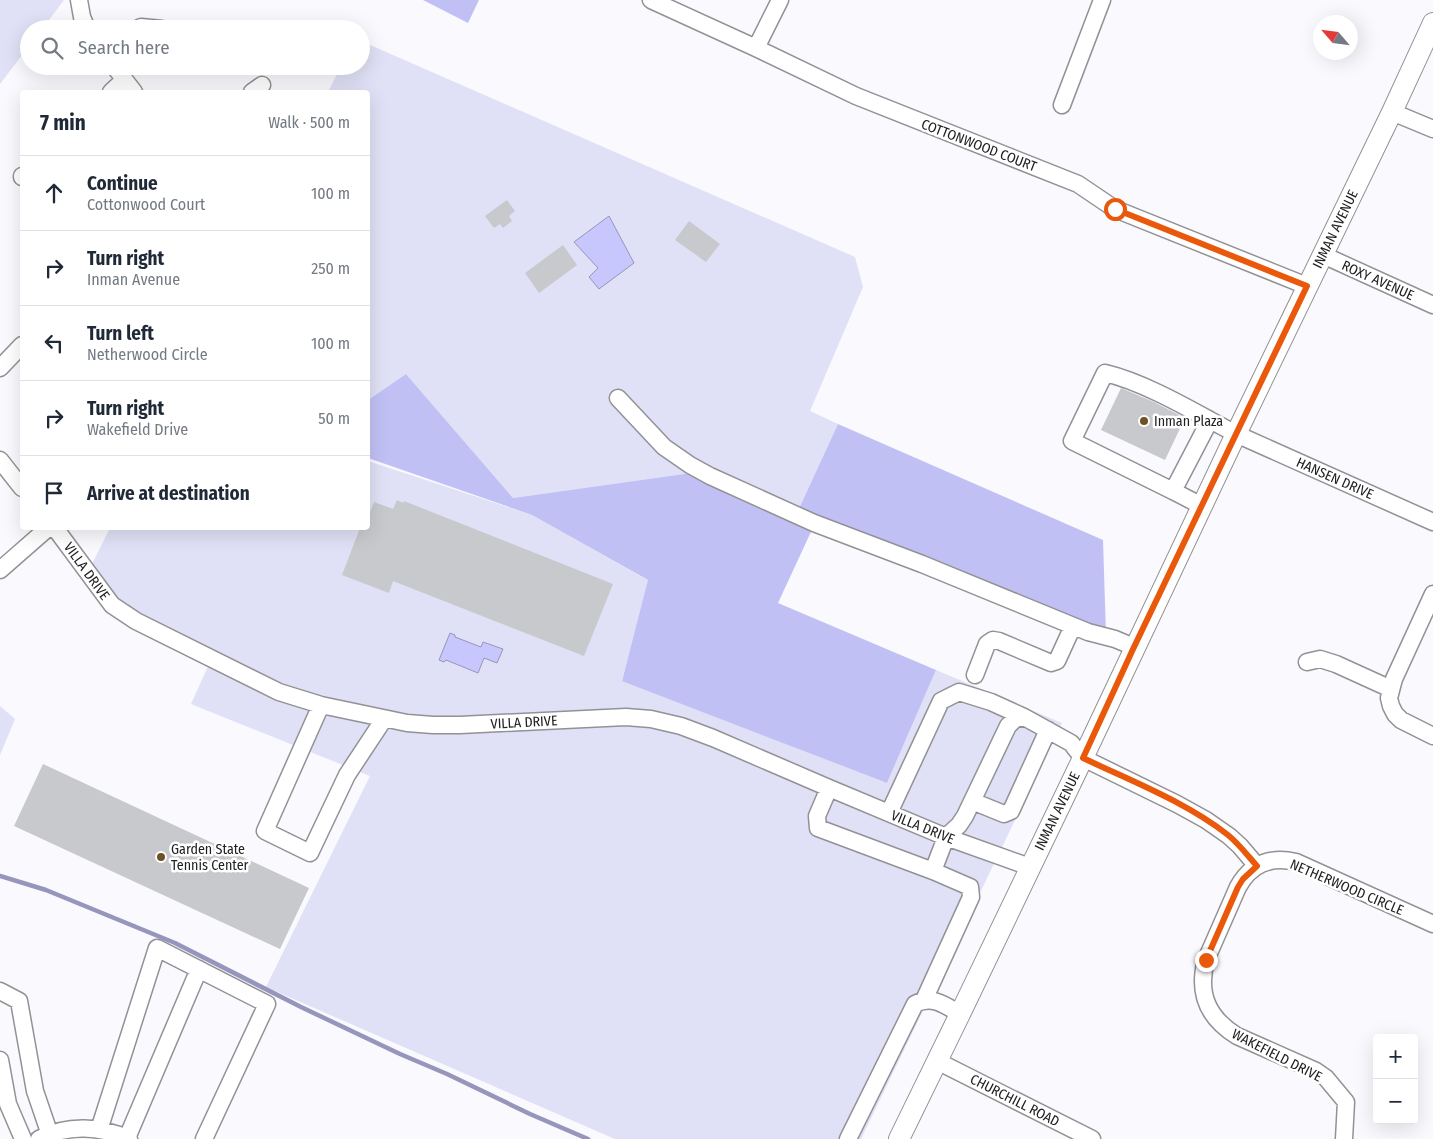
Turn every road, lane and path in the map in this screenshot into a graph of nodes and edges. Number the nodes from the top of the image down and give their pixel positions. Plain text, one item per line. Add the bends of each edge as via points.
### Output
1 (79, 0) edge
2 (651, 0) edge
3 (780, 0) edge
4 (1102, 0) edge
5 (83, 20) edge
6 (1433, 22) edge
7 (756, 48) junction
8 (121, 75) edge
9 (129, 86) edge
10 (116, 90) edge
11 (1062, 105) dead end
12 (1392, 112) junction
13 (1433, 129) edge
14 (1323, 255) junction
15 (1307, 286) junction
16 (1433, 305) edge
17 (20, 353) edge
18 (0, 368) edge
19 (618, 398) dead end
20 (1210, 420) junction
21 (1236, 434) junction
22 (0, 460) edge
23 (20, 485) edge
24 (1173, 491) junction
25 (1202, 506) junction
26 (1433, 522) edge
27 (46, 530) edge
28 (56, 530) edge
29 (0, 570) edge
30 (1433, 594) edge
31 (1072, 626) junction
32 (1134, 647) junction
33 (1307, 662) dead end
34 (975, 675) dead end
35 (1391, 689) junction
36 (321, 705) junction
37 (1024, 717) junction
38 (384, 719) junction
39 (1048, 730) junction
40 (1433, 736) edge
41 (1083, 758) junction
42 (829, 788) junction
43 (972, 801) junction
44 (889, 813) junction
45 (946, 837) junction
46 (1257, 866) junction
47 (1030, 867) junction
48 (932, 871) junction
49 (1433, 924) edge
50 (199, 969) junction
51 (0, 991) edge
52 (924, 1000) junction
53 (960, 1014) junction
54 (0, 1060) edge
55 (937, 1061) junction
56 (99, 1130) junction
57 (44, 1137) edge
58 (128, 1138) edge
59 (23, 1139) edge
60 (204, 1139) edge
61 (848, 1139) edge
62 (899, 1139) edge
63 (1092, 1139) edge
64 (1344, 1139) edge

1 - 5 street
2 - 7 street, COTTONWOOD COURT
3 - 7 street
4 - 11 street
6 - 12 main road, INMAN AVENUE
7 - 15 street, COTTONWOOD COURT via 856,96 1078,184 1115,209
8 - 9 street
9 - 10 street
12 - 13 street
12 - 14 main road, INMAN AVENUE
14 - 15 main road, INMAN AVENUE
14 - 16 street, ROXY AVENUE
15 - 21 main road, INMAN AVENUE
17 - 18 street
19 - 31 street via 664,447 710,476 814,523
20 - 21 street, HANSEN DRIVE
20 - 24 street
20 - 24 street, HANSEN DRIVE via 1130,381 1105,373 1072,441
21 - 25 main road, INMAN AVENUE
21 - 26 street, HANSEN DRIVE
22 - 23 street
24 - 25 street
25 - 32 main road, INMAN AVENUE
27 - 29 street
28 - 36 street, VILLA DRIVE via 112,605 136,621 280,692
30 - 35 street
31 - 32 street
31 - 34 street via 1057,661 1051,663 993,640 988,644
32 - 41 main road, INMAN AVENUE
33 - 35 street via 1320,659 1336,664
35 - 40 street via 1389,698 1395,714
36 - 38 street, VILLA DRIVE
36 - 38 street via 265,830 310,852 347,775
37 - 39 street
37 - 43 street via 1015,719 1008,726
37 - 44 street via 959,692 941,702
38 - 42 street, VILLA DRIVE via 433,725 651,719 713,738
39 - 41 street via 1071,742
39 - 43 street via 1011,811 1004,814
41 - 46 street via 1206,820 1229,836
41 - 47 main road, INMAN AVENUE
42 - 44 street, VILLA DRIVE
42 - 48 street via 817,816 818,828
43 - 45 street via 959,825
44 - 45 street, VILLA DRIVE
45 - 47 street, VILLA DRIVE
45 - 48 street
46 - 49 street, NETHERWOOD CIRCLE via 1272,860 1296,862
46 - 64 street, WAKEFIELD DRIVE via 1238,887 1206,960 1202,979 1205,998 1210,1010 1226,1029 1326,1078 1346,1102
47 - 53 main road, INMAN AVENUE
48 - 52 street via 970,887 971,897
50 - 56 street via 157,948
50 - 58 street
50 - 60 street via 267,1004
51 - 57 street via 19,1001
52 - 53 street via 939,1002
52 - 61 street via 915,1004
53 - 55 main road, INMAN AVENUE
54 - 59 street via 8,1104
55 - 62 main road, INMAN AVENUE
55 - 63 street, CHURCHILL ROAD
56 - 57 street via 74,1129
56 - 58 street

